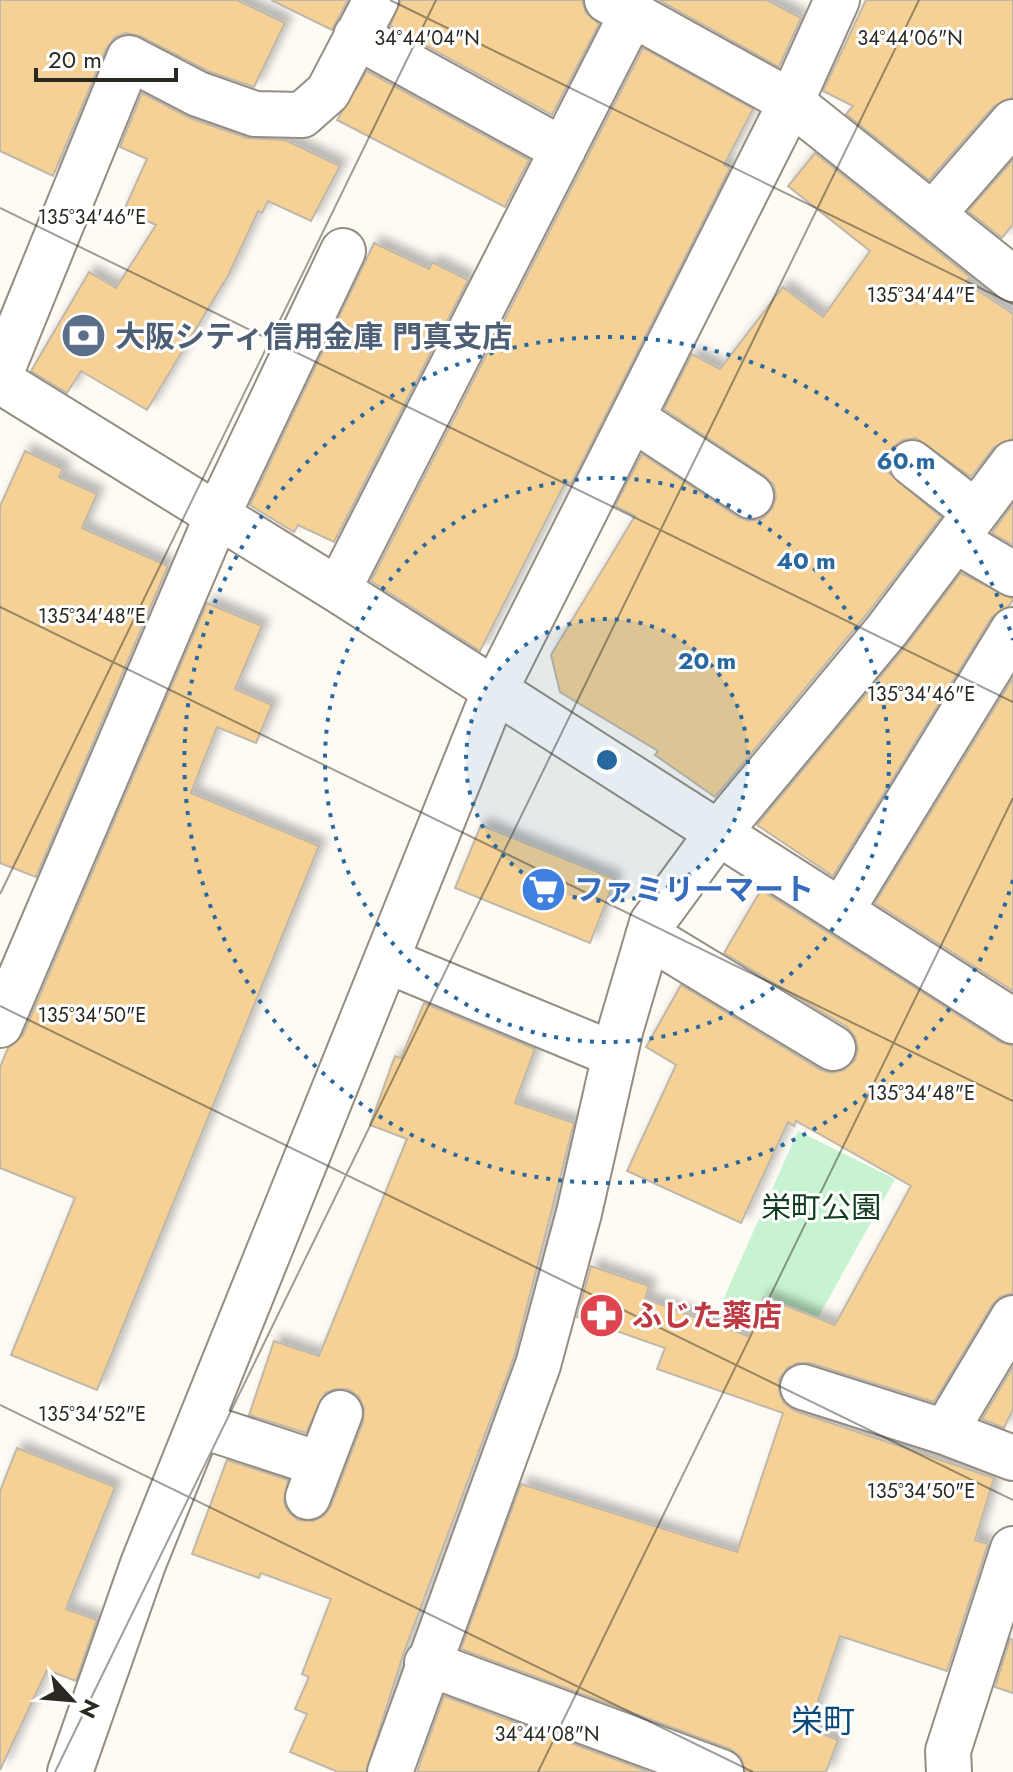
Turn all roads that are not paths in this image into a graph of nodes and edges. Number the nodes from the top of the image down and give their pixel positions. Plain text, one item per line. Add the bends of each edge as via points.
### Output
1 (837, 0) edge
2 (620, 7) edge
3 (366, 18) edge
4 (791, 102) junction
5 (1013, 122) edge
6 (563, 150) junction
7 (933, 214) junction
8 (343, 251) dead end
9 (1013, 279) edge
10 (0, 375) edge
11 (0, 381) edge
12 (632, 418) junction
13 (912, 463) dead end
14 (1013, 463) edge
15 (751, 496) dead end
16 (218, 514) junction
17 (965, 526) junction
18 (1013, 574) edge
19 (338, 590) junction
20 (1013, 630) edge
21 (495, 690) junction
22 (718, 833) junction
23 (841, 911) junction
24 (648, 936) junction
25 (388, 961) junction
26 (1013, 1021) edge
27 (0, 1025) edge
28 (833, 1048) dead end
29 (615, 1055) junction
30 (1013, 1318) edge
31 (803, 1387) dead end
32 (340, 1413) dead end
33 (200, 1425) junction
34 (945, 1432) junction
35 (1013, 1458) edge
36 (1013, 1549) edge
37 (427, 1663) junction
38 (70, 1772) edge
39 (390, 1772) edge
40 (721, 1772) edge
41 (949, 1772) edge

1 - 4 street
2 - 4 street
2 - 6 street
3 - 6 street
3 - 10 street via 328,92 302,115 255,114 198,94 129,58
4 - 7 street
4 - 12 street
5 - 7 street
6 - 19 street
7 - 9 street
8 - 16 street
11 - 16 street
12 - 15 street
12 - 21 street
13 - 17 street
14 - 17 street
16 - 19 street
16 - 27 street
17 - 18 street
17 - 22 street via 887,630
19 - 21 street
20 - 23 street
21 - 22 street
21 - 25 street
22 - 23 street
22 - 24 street
23 - 26 street
24 - 28 street
24 - 29 street
25 - 29 street
25 - 33 street
29 - 37 street via 538,1365
30 - 34 street
31 - 34 street
32 - 33 street via 314,1480
33 - 38 street via 143,1564
34 - 35 street
36 - 41 street via 948,1751
37 - 39 street
37 - 40 street

